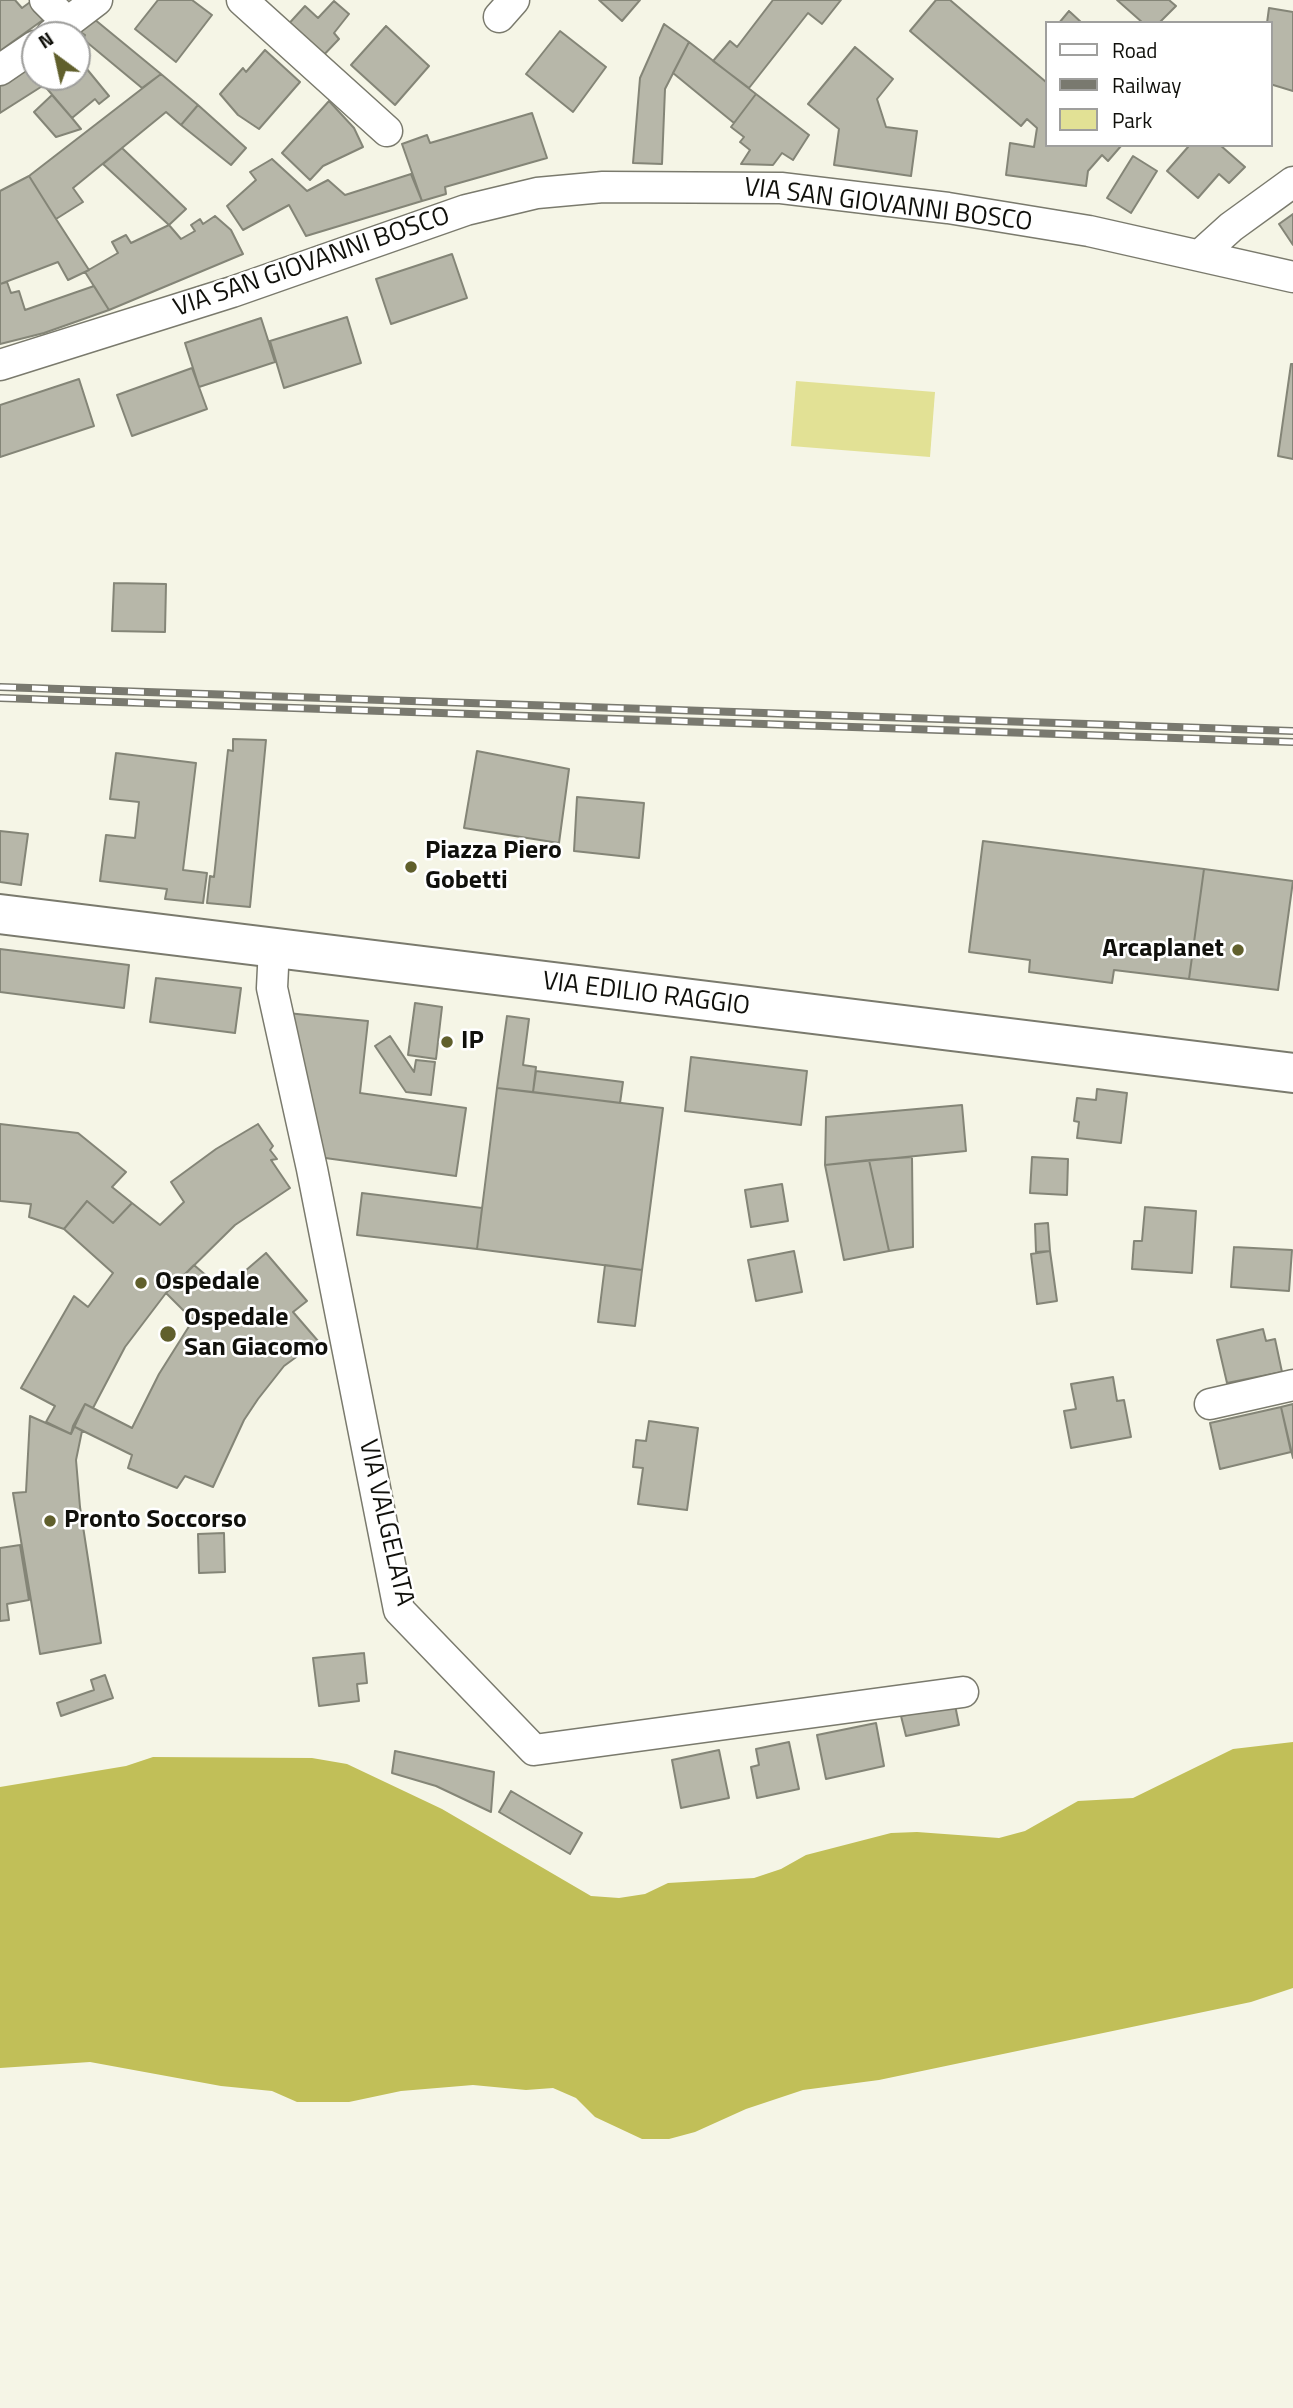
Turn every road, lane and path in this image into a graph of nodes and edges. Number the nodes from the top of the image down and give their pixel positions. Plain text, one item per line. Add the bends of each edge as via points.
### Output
1 (45, 0) edge
2 (97, 0) edge
3 (242, 0) edge
4 (55, 21) edge
5 (69, 21) edge
6 (21, 56) edge
7 (0, 70) edge
8 (387, 131) dead end
9 (1293, 182) edge
10 (1200, 255) junction
11 (1293, 277) edge
12 (0, 365) edge
13 (0, 914) edge
14 (274, 947) junction
15 (1293, 1073) edge
16 (1293, 1385) edge
17 (1210, 1404) dead end
18 (963, 1692) dead end

1 - 4 street
2 - 5 street
3 - 8 street
6 - 7 street
9 - 10 street
10 - 11 street, VIA SAN GIOVANNI BOSCO
10 - 12 street, VIA SAN GIOVANNI BOSCO via 948,208 782,188 603,187 537,192 466,211
13 - 14 main road, VIA EDILIO RAGGIO
14 - 15 main road, VIA EDILIO RAGGIO
14 - 18 street, VIA VALGELATA via 272,988 399,1610 534,1750
16 - 17 street

